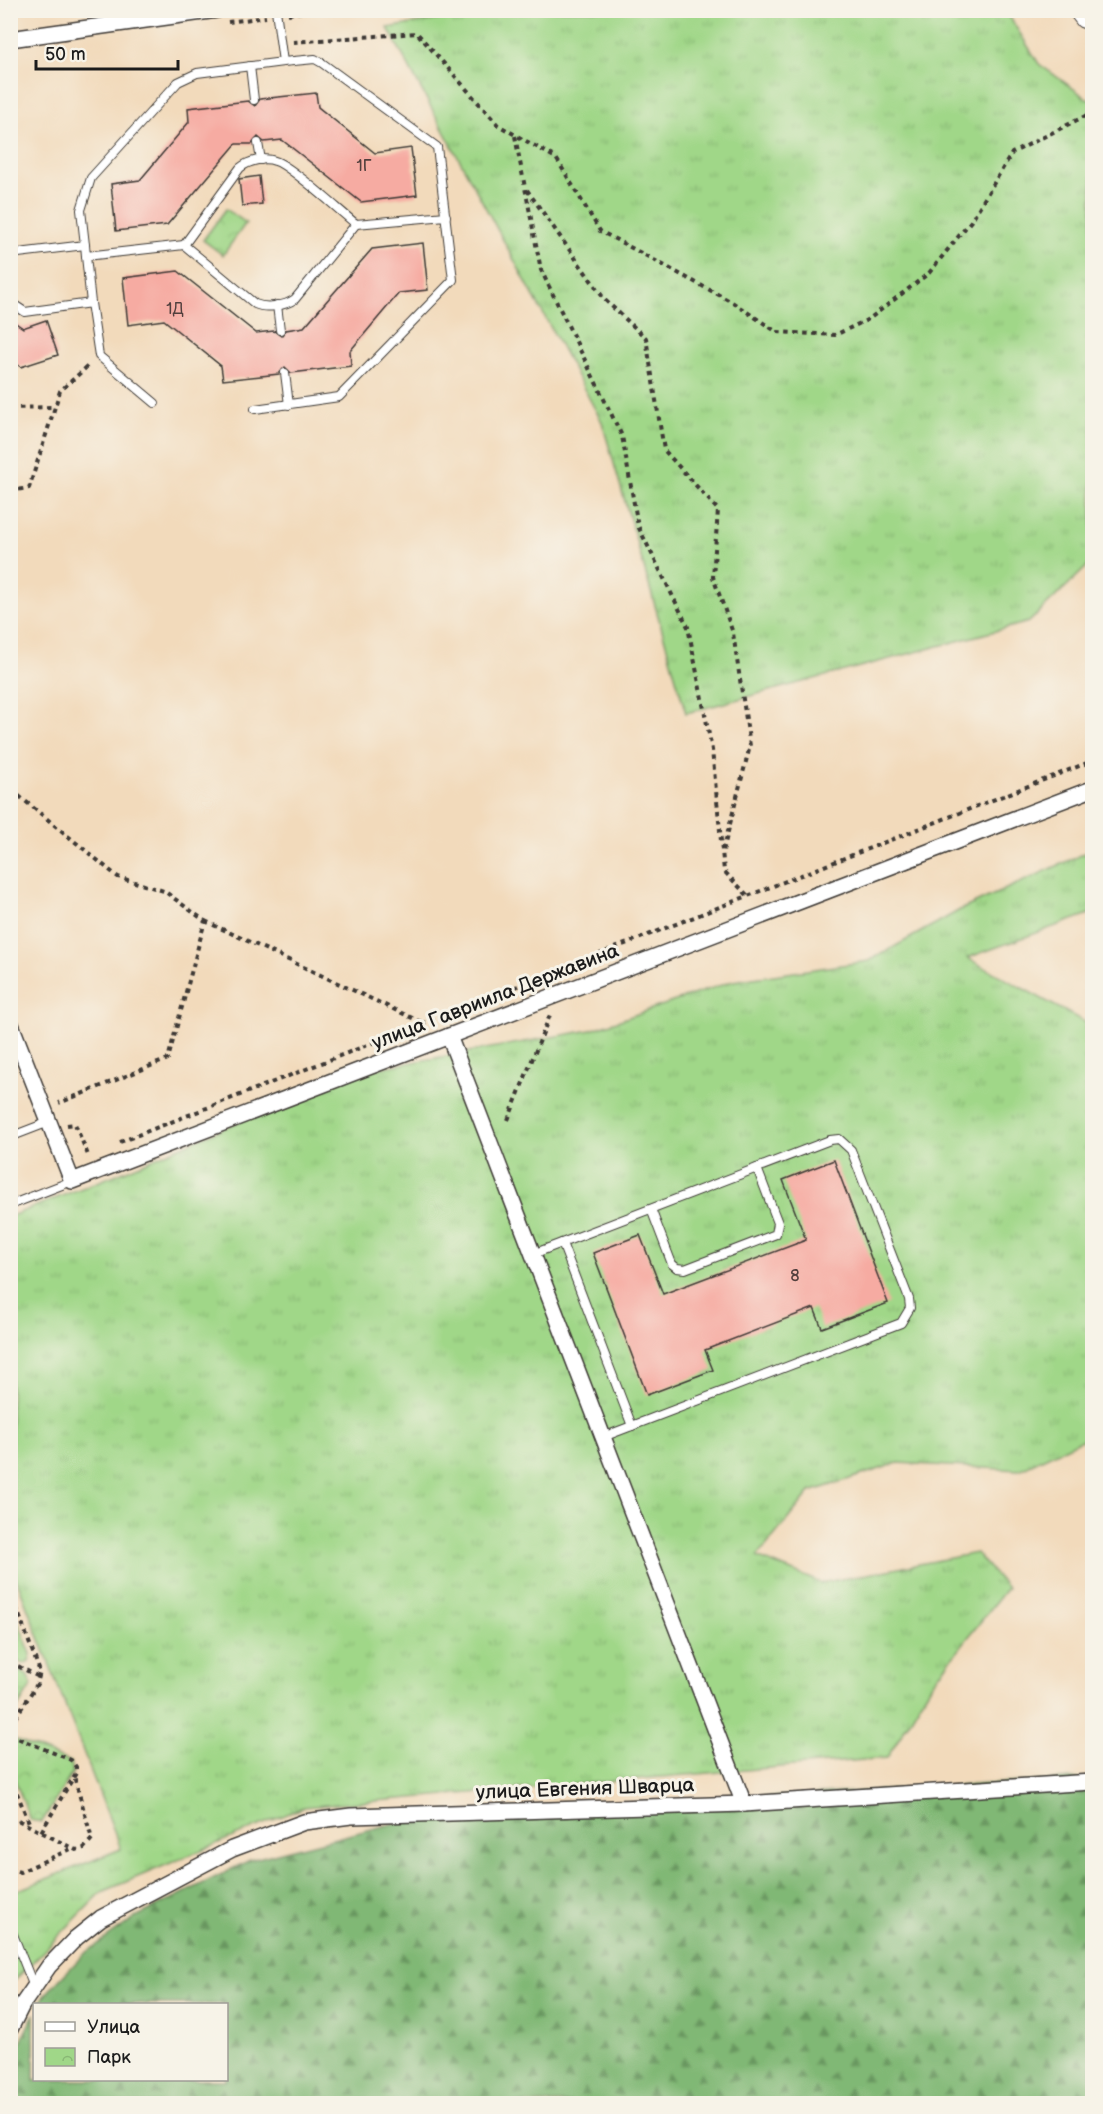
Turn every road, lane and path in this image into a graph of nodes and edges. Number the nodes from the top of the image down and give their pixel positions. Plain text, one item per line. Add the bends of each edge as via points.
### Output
1 (216, 10) edge
2 (276, 10) edge
3 (1071, 10) edge
4 (1092, 27) edge
5 (10, 39) edge
6 (280, 43) junction
7 (283, 62) junction
8 (250, 66) junction
9 (254, 100) dead end
10 (1092, 117) edge
11 (515, 135) junction
12 (258, 143) dead end
13 (261, 160) junction
14 (525, 187) junction
15 (446, 216) junction
16 (356, 224) junction
17 (85, 245) junction
18 (184, 245) junction
19 (10, 254) edge
20 (86, 256) junction
21 (10, 302) edge
22 (91, 303) junction
23 (278, 305) junction
24 (280, 330) dead end
25 (99, 356) junction
26 (285, 373) dead end
27 (155, 403) dead end
28 (289, 405) junction
29 (55, 407) junction
30 (10, 408) edge
31 (255, 409) dead end
32 (10, 491) edge
33 (1092, 760) edge
34 (1092, 789) edge
35 (10, 794) edge
36 (722, 853) junction
37 (748, 897) junction
38 (758, 918) junction
39 (205, 921) junction
40 (538, 978) junction
41 (547, 999) junction
42 (10, 1022) edge
43 (423, 1023) junction
44 (449, 1036) junction
45 (48, 1120) junction
46 (508, 1120) dead end
47 (10, 1137) edge
48 (109, 1147) dead end
49 (99, 1151) dead end
50 (757, 1168) junction
51 (72, 1181) junction
52 (10, 1205) edge
53 (651, 1209) junction
54 (562, 1243) junction
55 (533, 1254) junction
56 (632, 1426) junction
57 (603, 1437) junction
58 (10, 1590) edge
59 (10, 1662) edge
60 (39, 1677) junction
61 (10, 1726) edge
62 (10, 1736) edge
63 (10, 1776) edge
64 (74, 1776) junction
65 (1092, 1782) edge
66 (744, 1804) junction
67 (10, 1816) edge
68 (30, 1826) junction
69 (41, 1832) junction
70 (73, 1848) junction
71 (10, 1866) edge
72 (10, 1927) edge
73 (34, 1987) junction
74 (10, 2029) edge

1 - 5 street
2 - 6 lane
3 - 4 lane via 1081,23
6 - 7 lane
6 - 11 path via 417,33 498,125
7 - 8 lane
7 - 15 lane via 315,59 432,142 438,153
8 - 9 lane
8 - 17 lane via 197,73 178,82 91,178 81,210
10 - 11 path via 1085,116 1012,153 971,221 929,273 869,319 835,335 777,332 732,302 600,231 556,158
11 - 14 path
12 - 13 lane
13 - 16 lane via 280,163
13 - 18 lane via 240,168
14 - 36 path via 541,270 622,436 638,526 688,627 712,750
14 - 36 path via 605,300 646,338 664,450 718,510 713,577 733,633 750,746
15 - 16 lane
15 - 28 lane via 453,271 448,287 339,397
16 - 23 lane via 295,299
17 - 19 lane
17 - 20 lane
18 - 20 lane
18 - 23 lane via 255,304
20 - 22 lane
21 - 22 lane via 25,312
22 - 25 lane
23 - 24 lane
25 - 27 lane
25 - 29 path via 60,391
26 - 28 lane
28 - 31 lane
29 - 30 path
29 - 32 path via 29,488
33 - 37 path
34 - 38 street, улица Гавриила Державина
35 - 39 path via 19,796 118,877 164,891
36 - 37 path via 724,871
37 - 38 path
37 - 40 path
38 - 41 street, улица Гавриила Державина
39 - 43 path
39 - 45 path via 168,1059
40 - 41 path
40 - 43 path
41 - 44 street, улица Гавриила Державина
41 - 46 path via 551,1011
42 - 45 street
43 - 48 path
44 - 51 street, улица Гавриила Державина
44 - 55 street
45 - 47 lane
45 - 49 path via 73,1122 88,1155
45 - 51 street
50 - 53 lane
50 - 53 lane via 778,1231 696,1264 680,1269 672,1264
50 - 56 lane via 830,1140 845,1142 909,1299 906,1317 901,1323
51 - 52 lane
53 - 54 lane
54 - 55 lane
54 - 56 lane
55 - 57 street
56 - 57 lane
57 - 66 street
58 - 60 path via 39,1664
59 - 60 path
60 - 61 path
62 - 64 path via 71,1760 76,1767
63 - 68 path
64 - 69 path
64 - 70 path via 92,1839 84,1848
65 - 66 street, улица Евгения Шварца
66 - 73 street, улица Евгения Шварца via 351,1816 304,1822 232,1849 101,1918 76,1938
67 - 68 path
68 - 69 path
69 - 70 path
70 - 71 path via 20,1872
72 - 73 lane
73 - 74 street, улица Евгения Шварца

